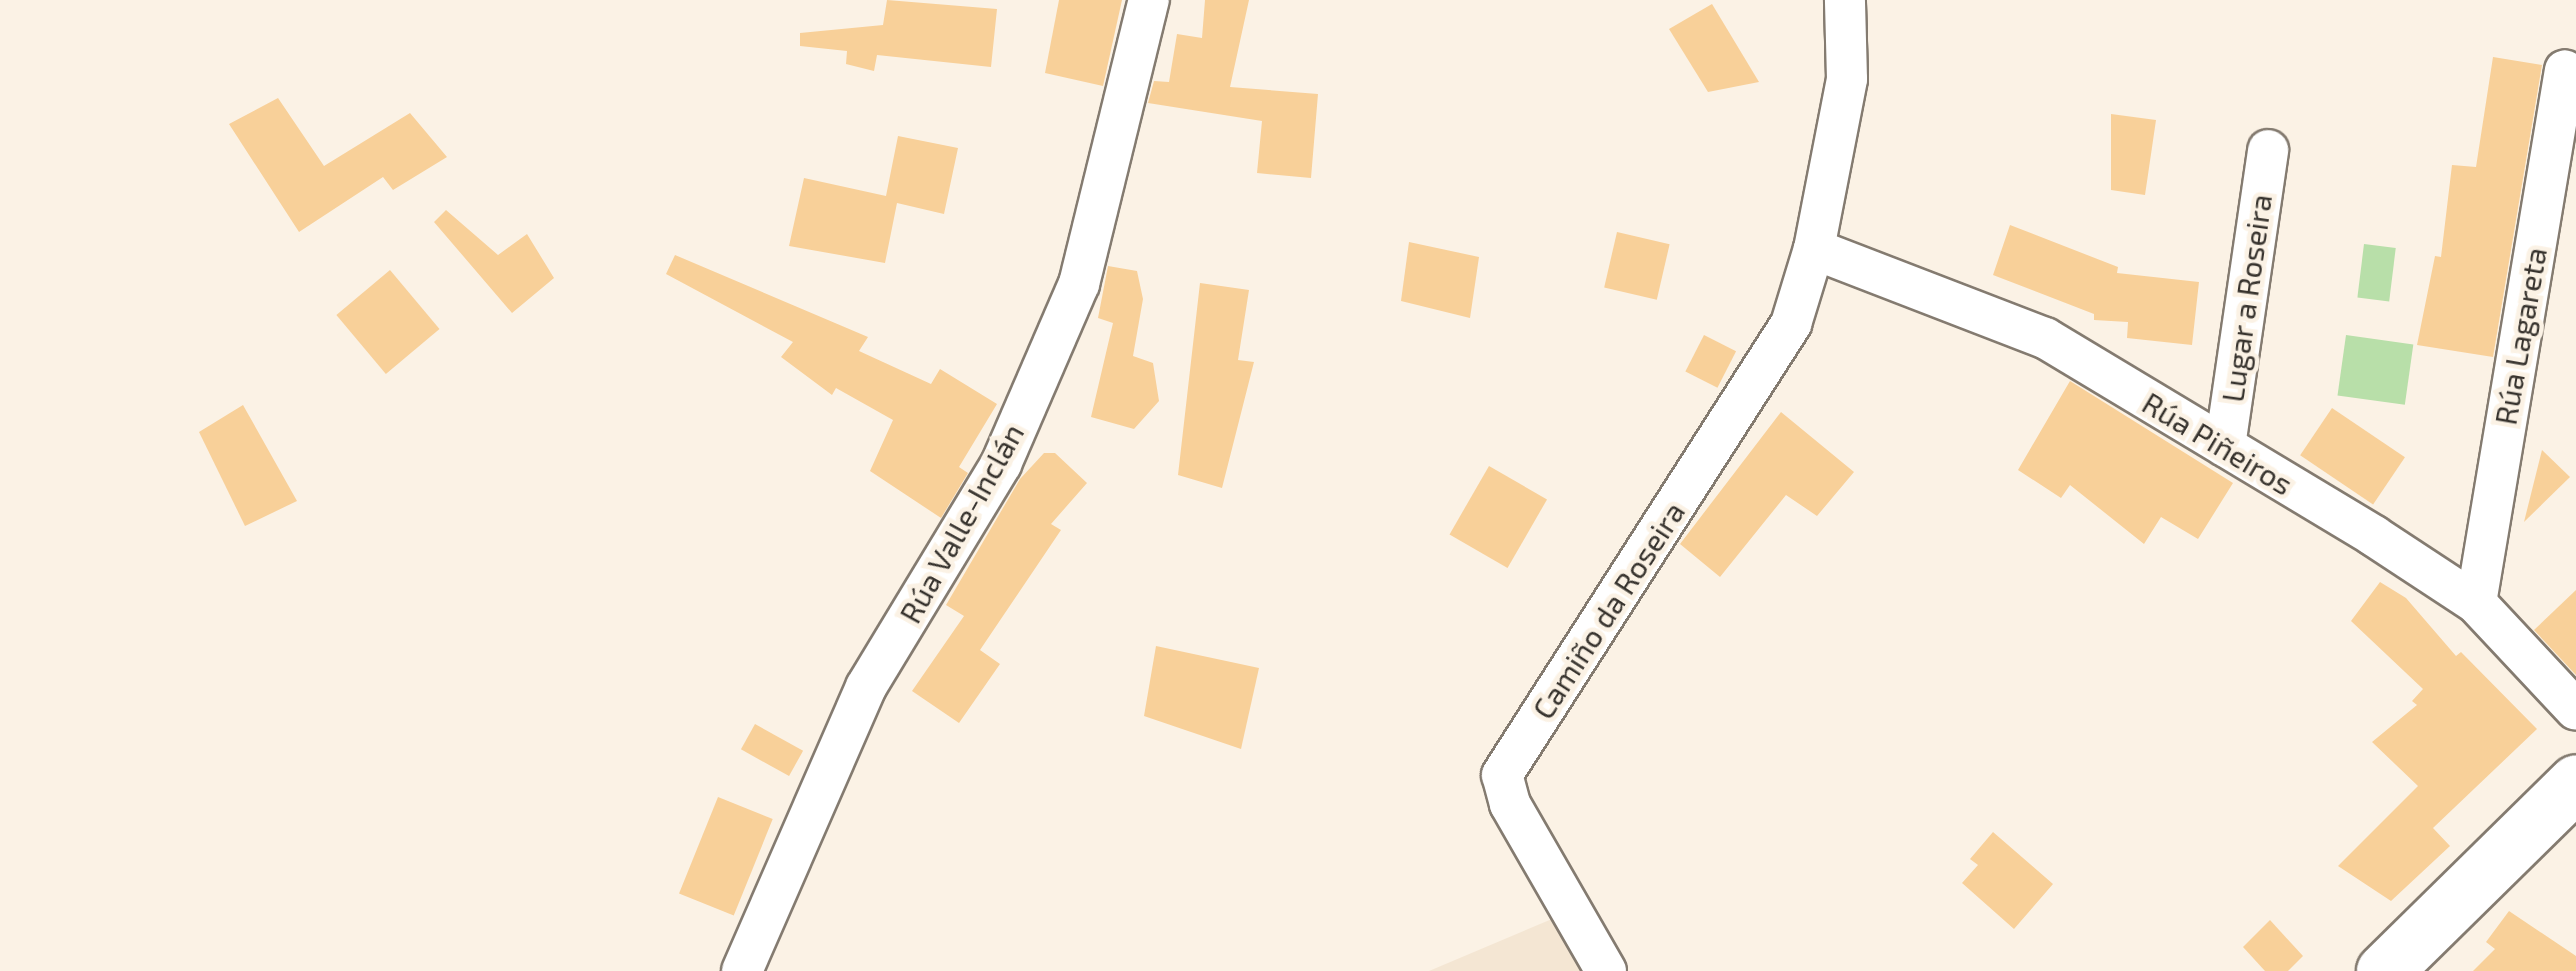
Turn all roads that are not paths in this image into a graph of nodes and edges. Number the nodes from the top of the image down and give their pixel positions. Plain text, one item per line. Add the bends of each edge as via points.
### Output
1 (1149, 0) edge
2 (1845, 0) edge
3 (2565, 70) dead end
4 (2268, 150) dead end
5 (1814, 249) junction
6 (2225, 446) junction
7 (2476, 603) junction
8 (2576, 710) edge
9 (2576, 782) edge
10 (742, 971) edge
11 (1606, 971) edge
12 (2384, 971) edge

1 - 10 street, Rúa Valle-Inclán via 1079,284 1001,464 866,687
2 - 5 street via 1847,79
3 - 7 street, Rúa Lagareta
4 - 6 street, Lugar a Roseira
5 - 6 street, Rúa Piñeiros via 2045,338
5 - 11 street, Camiño da Roseira via 1791,324 1502,774 1510,804
6 - 7 street, Rúa Piñeiros
7 - 8 street, Rúa Piñeiros
9 - 12 main road

